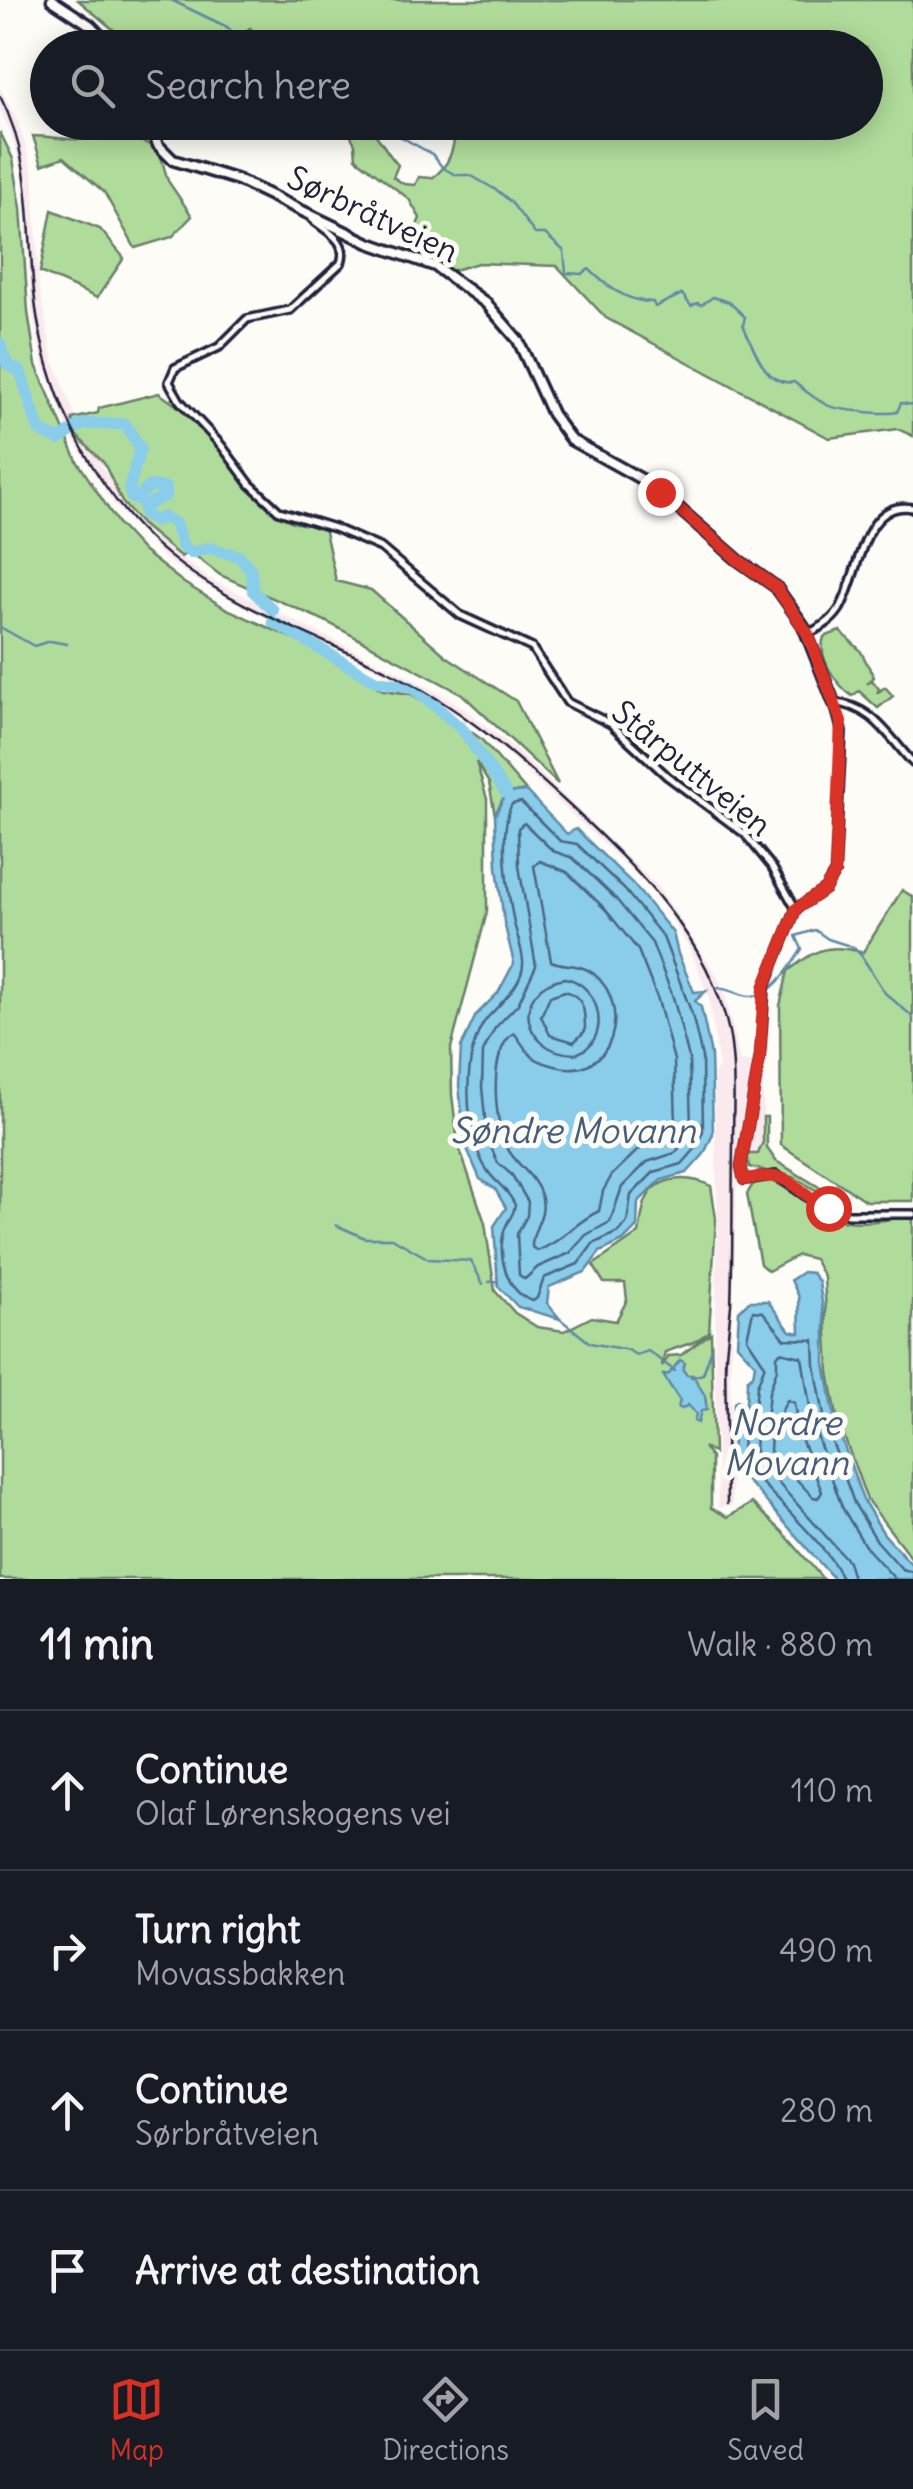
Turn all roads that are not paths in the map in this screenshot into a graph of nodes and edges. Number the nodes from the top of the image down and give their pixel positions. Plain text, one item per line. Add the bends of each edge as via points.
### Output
1 (52, 0) edge
2 (95, 30) edge
3 (156, 140) edge
4 (308, 212) junction
5 (913, 508) edge
6 (808, 634) junction
7 (834, 703) junction
8 (913, 763) edge
9 (796, 909) junction
10 (913, 1214) edge

1 - 2 street
3 - 4 street, Sørbråtveien via 173,160
4 - 6 street, Sørbråtveien via 434,266 473,292 518,340 571,440 652,484 766,578
4 - 9 street, Stårputtveien via 341,243 341,263 290,310 247,319 219,347 175,368 169,382 176,396 279,511 381,548 460,615 528,645 567,702 610,724 745,834
5 - 6 street via 894,508 877,520 841,606
6 - 7 street, Sørbråtveien
7 - 8 street via 864,710
7 - 9 street via 842,732 835,872 825,889
9 - 10 street via 764,990 759,1067 742,1151 744,1180 782,1176 810,1199 848,1214

